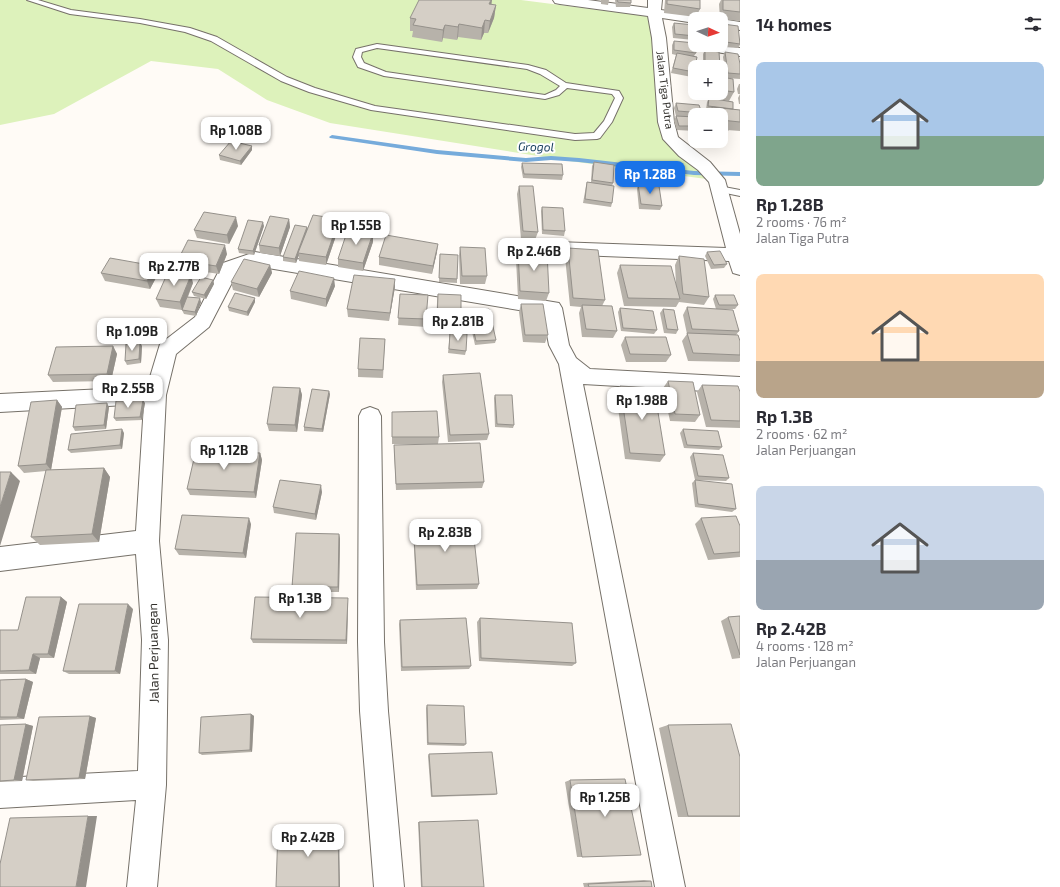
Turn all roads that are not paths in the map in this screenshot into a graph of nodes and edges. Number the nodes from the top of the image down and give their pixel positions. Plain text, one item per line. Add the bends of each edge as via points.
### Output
1 (31, 0) edge
2 (560, 0) edge
3 (654, 6) edge
4 (688, 17) edge
5 (728, 24) edge
6 (740, 26) edge
7 (728, 50) edge
8 (740, 52) edge
9 (564, 85) junction
10 (718, 184) junction
11 (740, 193) edge
12 (528, 247) dead end
13 (739, 259) edge
14 (569, 364) junction
15 (740, 385) edge
16 (155, 395) junction
17 (0, 403) edge
18 (370, 416) dead end
19 (147, 541) junction
20 (0, 559) edge
21 (152, 785) junction
22 (0, 793) edge
23 (142, 887) edge
24 (389, 887) edge
25 (670, 887) edge

1 - 9 lane via 70,12 187,30 214,39 284,79 374,108 575,137 597,136 608,122 618,96 613,92
2 - 3 street
3 - 4 street
3 - 10 street, Jalan Tiga Putra via 666,40 666,122 671,139 704,166
5 - 6 street
7 - 8 street
9 - 9 lane via 543,72 528,67 377,46 359,52 357,57 361,65 384,74 537,96 555,95
10 - 11 lane
10 - 13 street
12 - 13 street
14 - 15 street via 586,377
14 - 16 street, Jalan Perjuangan via 559,345 552,308 255,259 230,268 202,322 167,350
14 - 25 street
16 - 17 street
16 - 19 street, Jalan Perjuangan
18 - 24 street via 371,642
19 - 20 street
19 - 21 street, Jalan Perjuangan via 156,640
21 - 22 street
21 - 23 street, Jalan Perjuangan

